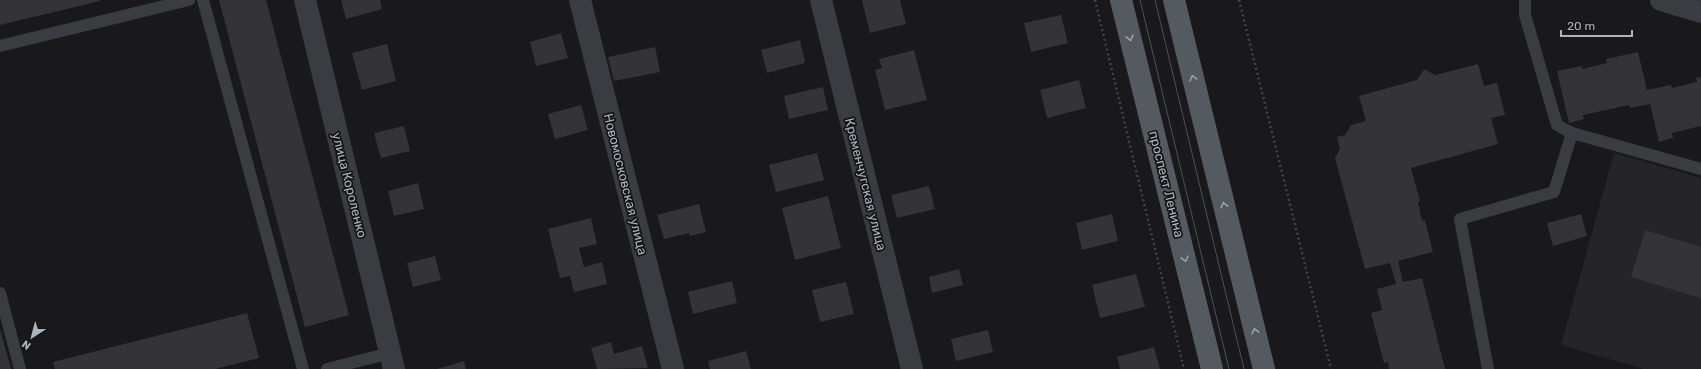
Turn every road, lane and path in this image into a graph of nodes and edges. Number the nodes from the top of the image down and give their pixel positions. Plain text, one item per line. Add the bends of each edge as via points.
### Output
1 (188, 0) edge
2 (203, 0) edge
3 (305, 0) edge
4 (580, 0) edge
5 (821, 0) edge
6 (1095, 0) edge
7 (1121, 0) edge
8 (1174, 0) edge
9 (1238, 0) edge
10 (1525, 0) edge
11 (1661, 0) edge
12 (1701, 12) edge
13 (0, 46) edge
14 (1572, 133) junction
15 (1701, 169) edge
16 (0, 293) edge
17 (392, 361) edge
18 (20, 369) edge
19 (304, 369) edge
20 (327, 369) edge
21 (673, 369) edge
22 (912, 369) edge
23 (1184, 369) edge
24 (1212, 369) edge
25 (1264, 369) edge
26 (1331, 369) edge
27 (1488, 369) edge

1 - 13 lane
2 - 19 lane
3 - 17 street, улица Короленко
4 - 21 street, Новомосковская улица
5 - 22 street, Кременчугская улица
6 - 23 path
7 -> 24 main road, проспект Ленина
25 -> 8 main road
9 - 26 path
10 - 14 lane via 1525,15 1557,125
11 - 12 street
14 - 15 lane
14 - 27 lane via 1554,192 1460,219
16 - 18 lane
17 - 20 lane

